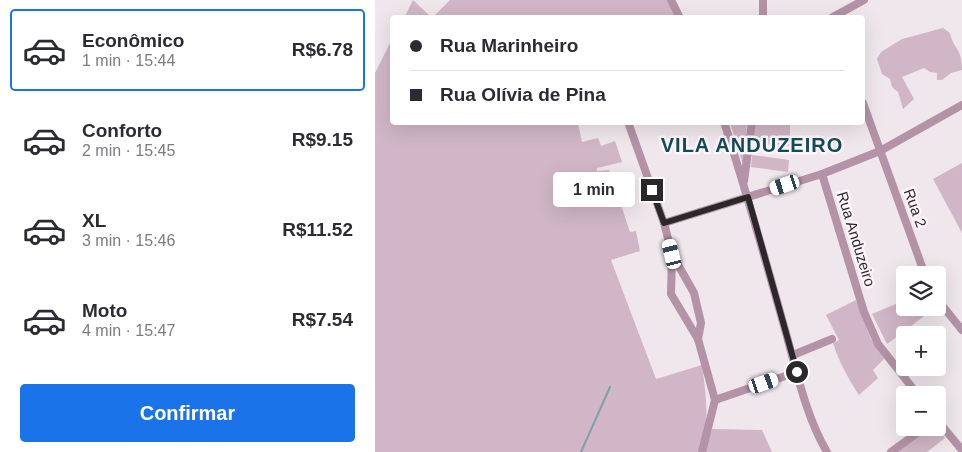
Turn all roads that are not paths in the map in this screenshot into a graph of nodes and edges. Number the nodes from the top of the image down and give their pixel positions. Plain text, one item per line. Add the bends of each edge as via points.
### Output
1 (671, 0) edge
2 (763, 0) edge
3 (864, 0) edge
4 (678, 15) edge
5 (763, 15) edge
6 (835, 15) edge
7 (962, 105) edge
8 (865, 110) edge
9 (628, 125) edge
10 (725, 125) edge
11 (752, 125) edge
12 (880, 151) junction
13 (822, 174) junction
14 (743, 183) junction
15 (748, 197) junction
16 (664, 223) junction
17 (672, 254) junction
18 (922, 266) edge
19 (946, 310) edge
20 (962, 330) edge
21 (699, 339) junction
22 (832, 339) dead end
23 (793, 355) junction
24 (797, 372) junction
25 (911, 386) edge
26 (715, 400) junction
27 (946, 431) edge
28 (913, 436) edge
29 (962, 450) edge
30 (702, 452) edge
31 (827, 452) edge
32 (891, 452) edge

1 - 4 street
2 - 5 street
3 - 6 street
7 - 12 street
8 - 12 street, Rua 2
9 - 16 street
10 - 14 street
11 - 14 street
12 - 13 street
12 - 18 street, Rua 2
13 - 15 street
13 - 25 street, Rua Anduzeiro via 864,312 879,344
14 - 15 street
15 - 16 street
15 - 23 street
16 - 17 street
17 - 21 street via 695,292 701,323
17 - 21 street via 671,294
19 - 20 street
21 - 26 street
22 - 23 street
23 - 24 street
24 - 26 street
24 - 31 street via 818,436
26 - 30 street
27 - 29 street
28 - 32 street

